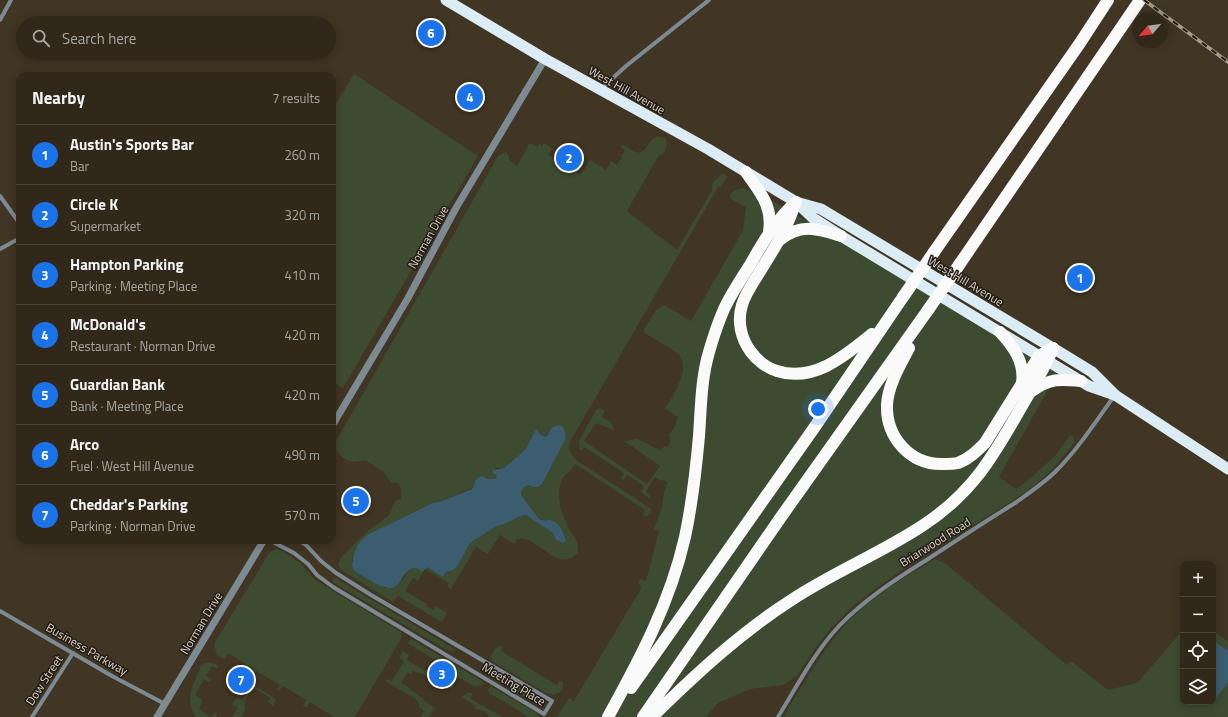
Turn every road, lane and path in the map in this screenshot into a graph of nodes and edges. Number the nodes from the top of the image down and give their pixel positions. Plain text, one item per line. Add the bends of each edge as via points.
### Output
1 (11, 0) edge
2 (446, 0) edge
3 (708, 0) edge
4 (1140, 0) edge
5 (1106, 3) edge
6 (0, 20) edge
7 (545, 59) junction
8 (600, 90) junction
9 (746, 172) junction
10 (0, 196) edge
11 (796, 202) junction
12 (16, 218) edge
13 (841, 236) junction
14 (773, 237) junction
15 (16, 240) edge
16 (0, 250) edge
17 (928, 310) junction
18 (883, 325) junction
19 (1000, 332) junction
20 (1053, 348) junction
21 (1044, 358) junction
22 (1081, 381) junction
23 (1026, 388) junction
24 (1115, 395) junction
25 (336, 419) edge
26 (1228, 468) edge
27 (262, 544) edge
28 (277, 544) edge
29 (304, 544) edge
30 (0, 611) edge
31 (74, 653) junction
32 (165, 704) junction
33 (32, 717) edge
34 (157, 717) edge
35 (609, 717) edge
36 (643, 717) edge
37 (652, 717) edge
38 (778, 717) edge

1 - 6 street
2 - 7 highway, West Hill Avenue
3 - 8 street
4 - 17 highway, bridge
5 - 18 highway, bridge
7 - 8 highway, West Hill Avenue
7 - 25 street, Norman Drive via 456,208 408,298
8 - 9 highway, West Hill Avenue
9 - 11 highway, West Hill Avenue
9 - 14 highway via 768,208
10 - 12 street
11 - 13 highway, West Hill Avenue via 813,218
11 - 14 highway via 784,213
11 - 20 highway, West Hill Avenue via 821,209
13 - 14 highway via 808,228
13 - 19 highway, West Hill Avenue
14 - 18 highway via 740,313 743,337 749,350 760,362 776,371 786,373 813,371 828,366 844,356
14 - 35 highway via 724,308 712,340 703,383 693,491 685,538 673,582 653,632
15 - 16 street
17 - 23 highway via 892,384 887,405 894,437 910,455 934,464 957,463 971,456 985,443
17 - 36 highway
18 - 35 highway via 814,428
19 - 21 highway, West Hill Avenue
19 - 23 highway via 1009,342 1021,364
20 - 21 highway
20 - 24 highway, West Hill Avenue via 1092,372
21 - 22 highway, West Hill Avenue
21 - 23 highway
22 - 23 highway via 1065,379
22 - 24 highway, West Hill Avenue
23 - 37 highway via 997,449 981,473 962,494 922,526 809,589 758,623 706,666
24 - 26 highway, West Hill Avenue
24 - 38 street, Briarwood Road via 1069,457 1036,489 885,586 848,617 814,658
27 - 32 street, Norman Drive
28 - 29 street, Meeting Place via 294,553 333,587 544,714 552,701 336,573
30 - 31 street, Business Parkway
31 - 32 street, Business Parkway
31 - 33 street, Dow Street
32 - 34 street, Norman Drive

